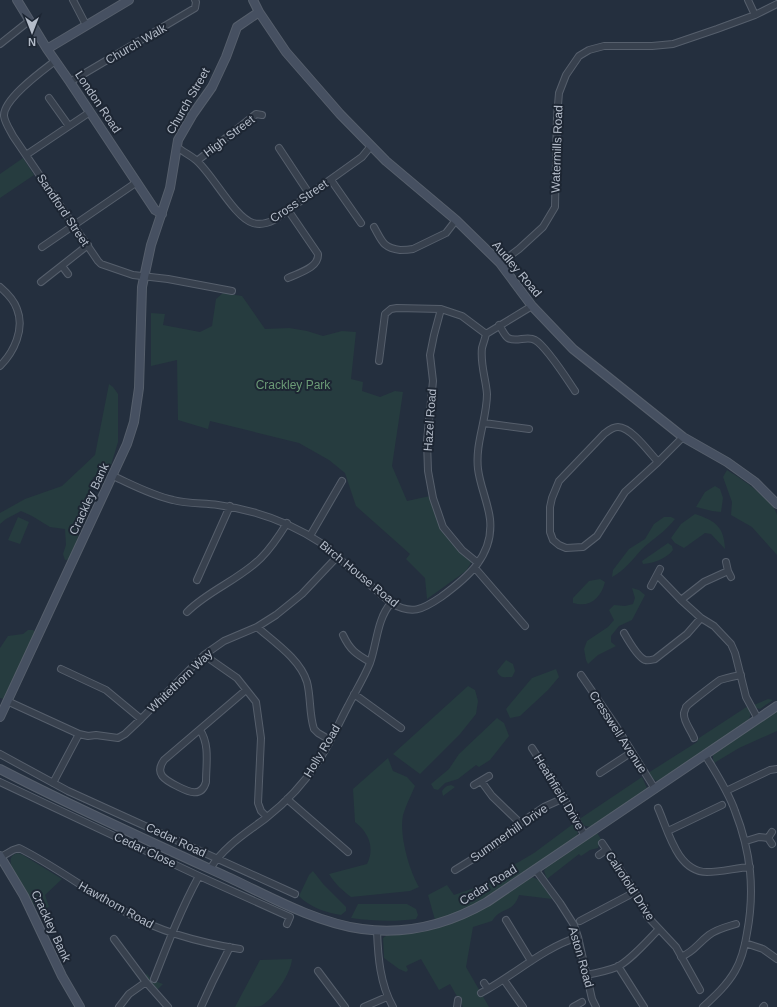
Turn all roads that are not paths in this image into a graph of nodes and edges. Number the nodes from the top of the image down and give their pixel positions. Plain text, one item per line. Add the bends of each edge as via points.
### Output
1 (17, 0) edge
2 (73, 0) edge
3 (253, 0) edge
4 (748, 0) edge
5 (127, 1) edge
6 (196, 1) edge
7 (777, 4) edge
8 (259, 12) junction
9 (755, 14) junction
10 (29, 21) junction
11 (86, 25) junction
12 (0, 44) edge
13 (47, 49) junction
14 (55, 61) junction
15 (70, 82) junction
16 (49, 98) dead end
17 (90, 112) junction
18 (262, 115) dead end
19 (2, 117) edge
20 (69, 126) junction
21 (371, 146) junction
22 (177, 147) junction
23 (279, 148) dead end
24 (26, 155) junction
25 (197, 161) junction
26 (331, 180) junction
27 (137, 182) junction
28 (310, 195) junction
29 (288, 210) junction
30 (162, 214) junction
31 (456, 220) junction
32 (361, 224) dead end
33 (74, 226) junction
34 (374, 227) dead end
35 (88, 245) junction
36 (42, 247) dead end
37 (500, 263) junction
38 (62, 266) junction
39 (68, 274) dead end
40 (144, 276) junction
41 (288, 278) dead end
42 (41, 282) dead end
43 (0, 286) edge
44 (232, 291) dead end
45 (532, 306) junction
46 (441, 309) junction
47 (499, 325) junction
48 (486, 334) junction
49 (379, 362) dead end
50 (0, 366) edge
51 (575, 391) dead end
52 (484, 423) junction
53 (529, 429) dead end
54 (683, 437) junction
55 (658, 462) junction
56 (113, 476) junction
57 (342, 481) dead end
58 (777, 504) edge
59 (230, 506) junction
60 (287, 523) junction
61 (310, 536) junction
62 (337, 557) junction
63 (726, 562) dead end
64 (477, 566) junction
65 (660, 569) dead end
66 (657, 575) junction
67 (197, 580) dead end
68 (651, 586) dead end
69 (681, 600) junction
70 (391, 603) junction
71 (187, 612) dead end
72 (701, 618) junction
73 (524, 626) dead end
74 (257, 627) junction
75 (624, 634) dead end
76 (343, 635) dead end
77 (204, 655) junction
78 (370, 662) junction
79 (61, 669) dead end
80 (581, 675) dead end
81 (741, 675) junction
82 (246, 690) junction
83 (354, 694) junction
84 (7, 702) junction
85 (777, 706) edge
86 (0, 717) edge
87 (140, 719) junction
88 (758, 719) junction
89 (697, 725) dead end
90 (402, 728) dead end
91 (200, 730) junction
92 (691, 730) junction
93 (79, 734) junction
94 (694, 738) dead end
95 (330, 740) junction
96 (532, 748) dead end
97 (632, 752) junction
98 (705, 755) junction
99 (2, 760) edge
100 (777, 769) edge
101 (600, 773) dead end
102 (489, 776) dead end
103 (481, 781) junction
104 (0, 782) edge
105 (53, 783) junction
106 (474, 786) dead end
107 (654, 789) junction
108 (726, 791) junction
109 (564, 798) junction
110 (287, 799) junction
111 (722, 805) dead end
112 (658, 808) dead end
113 (267, 817) junction
114 (520, 822) junction
115 (113, 824) junction
116 (668, 831) junction
117 (772, 832) dead end
118 (108, 833) junction
119 (585, 836) junction
120 (768, 838) junction
121 (746, 841) junction
122 (602, 843) dead end
123 (772, 844) dead end
124 (606, 850) junction
125 (340, 855) dead end
126 (599, 855) dead end
127 (0, 857) edge
128 (217, 858) junction
129 (750, 867) junction
130 (210, 869) junction
131 (535, 869) junction
132 (455, 870) dead end
133 (199, 876) junction
134 (635, 892) junction
135 (292, 894) dead end
136 (506, 920) dead end
137 (580, 921) dead end
138 (287, 924) dead end
139 (736, 924) dead end
140 (659, 929) junction
141 (377, 931) junction
142 (172, 933) junction
143 (578, 937) junction
144 (114, 940) dead end
145 (745, 943) junction
146 (230, 948) junction
147 (240, 949) dead end
148 (680, 957) junction
149 (777, 959) edge
150 (531, 961) junction
151 (618, 966) junction
152 (318, 971) dead end
153 (155, 974) dead end
154 (586, 975) junction
155 (504, 980) junction
156 (146, 982) junction
157 (484, 983) dead end
158 (488, 989) junction
159 (700, 990) dead end
160 (481, 993) dead end
161 (387, 997) junction
162 (582, 1002) dead end
163 (80, 1007) edge
164 (119, 1007) edge
165 (168, 1007) edge
166 (201, 1007) edge
167 (345, 1007) edge
168 (364, 1007) edge
169 (393, 1007) edge
170 (523, 1007) edge
171 (573, 1007) edge
172 (596, 1007) edge
173 (644, 1007) edge
174 (703, 1007) edge

1 - 10 street, London Road
2 - 11 street
3 - 8 street, Audley Road
4 - 9 street
5 - 11 street
6 - 15 street, Church Walk via 196,8 190,12
7 - 9 street, Watermills Road
8 - 21 street, Audley Road via 301,70
8 - 22 street, Church Street via 237,27 212,87 181,133
9 - 37 street, Watermills Road via 673,44 604,46 579,56 566,75 559,93 555,207 543,227
10 - 12 street
10 - 13 street, London Road
11 - 13 street
13 - 14 street, London Road
14 - 15 street, London Road
14 - 19 street via 9,101
15 - 17 street, London Road
16 - 20 street
17 - 20 street
17 - 27 street, London Road
18 - 25 street, High Street via 256,114
19 - 24 street, Sandford Street
20 - 24 street
21 - 26 street, Cross Street via 362,157
21 - 31 street, Audley Road via 398,173
22 - 25 street, Cross Street
22 - 30 street, Church Street via 170,188
23 - 28 street
24 - 33 street, Sandford Street
25 - 29 street, Cross Street via 240,215 250,222 269,223
26 - 28 street, Cross Street
26 - 32 street
27 - 30 street, London Road via 155,210
27 - 33 street
28 - 29 street, Cross Street
29 - 41 street via 318,257 315,264
30 - 40 street, Church Street
31 - 34 street via 446,233 407,250 388,247
31 - 37 street, Audley Road
33 - 35 street, Sandford Street
33 - 36 street
35 - 38 street
35 - 40 street, Sandford Street via 101,264
37 - 45 street, Audley Road
38 - 39 street
38 - 42 street
40 - 44 street, Sandford Street
40 - 56 street, Crackley Bank via 136,408 127,444
43 - 50 street via 18,309 19,322 18,337 13,349 8,359
45 - 47 street
45 - 54 street, Audley Road via 573,349
46 - 48 street via 462,316
46 - 49 street via 397,308 385,314
46 - 64 street, Hazel Road via 430,355 433,381 427,441 428,472 433,498 443,527
47 - 48 street
47 - 51 street via 507,338 535,340
48 - 52 street, Birch House Road via 482,348 487,394
52 - 53 street
52 - 64 street, Birch House Road via 477,453 478,470 490,520 490,534
54 - 55 street
54 - 58 street, Audley Road via 727,462 755,482
55 - 55 street via 625,492 590,543 583,547 566,548 558,546 553,540 550,517 555,489 610,429 617,427 629,430
56 - 59 street, Birch House Road via 142,490 172,500
56 - 84 street, Crackley Bank
57 - 61 street
59 - 60 street, Birch House Road via 264,514
59 - 67 street
60 - 61 street, Birch House Road
60 - 71 street via 278,538 260,558 205,596
61 - 62 street, Birch House Road
62 - 70 street, Birch House Road
62 - 74 street, Whitethorn Way via 302,594
63 - 69 street via 729,574 704,582
64 - 70 street, Birch House Road via 464,580 428,606 408,610
64 - 73 street, Hazel Road
65 - 66 street
66 - 68 street
66 - 69 street
69 - 72 street
70 - 78 street, Holly Road via 381,620
72 - 75 street via 687,634 649,661 640,657
72 - 81 street via 714,626 731,644
74 - 77 street, Whitethorn Way via 224,641
74 - 95 street via 288,654 301,670 307,683 314,729
76 - 78 street via 348,646
77 - 82 street via 237,678
77 - 87 street, Whitethorn Way
78 - 83 street, Holly Road
79 - 87 street via 106,690
80 - 97 street, Cresswell Avenue
81 - 88 street via 746,697
81 - 92 street via 720,680 686,706 684,720
82 - 91 street
82 - 113 street via 256,702 261,738 258,803
83 - 90 street
83 - 95 street, Holly Road
84 - 86 street, Crackley Bank
84 - 93 street, Whitethorn Way
85 - 88 street, Cedar Road
87 - 93 street, Whitethorn Way via 118,738
88 - 98 street, Cedar Road
89 - 92 street
91 - 91 street via 161,765 161,774 165,780 194,793 204,788 206,782 207,745
92 - 94 street
93 - 105 street
95 - 110 street, Holly Road via 312,771
96 - 109 street, Heathfield Drive
97 - 101 street
97 - 107 street, Cresswell Avenue
98 - 107 street, Cedar Road
98 - 108 street
99 - 105 street, Cedar Road
99 - 115 street, Cedar Road
100 - 108 street
102 - 103 street
103 - 106 street
103 - 114 street via 492,796
104 - 118 street, Cedar Close
105 - 128 street, Cedar Road
107 - 119 street, Cedar Road
108 - 121 street
109 - 114 street, Summerhill Drive
109 - 119 street, Heathfield Drive
110 - 113 street, Holly Road
110 - 125 street via 347,851
111 - 116 street
112 - 116 street
113 - 128 street, Holly Road
114 - 132 street, Summerhill Drive via 497,844
115 - 118 street
115 - 130 street, Cedar Road
116 - 129 street via 685,863 695,868 706,872
117 - 120 street
118 - 133 street, Cedar Close
119 - 131 street, Cedar Road
120 - 121 street
120 - 123 street
121 - 129 street
122 - 124 street, Calrofold Drive
124 - 126 street
124 - 134 street, Calrofold Drive
127 - 142 street, Hawthorn Road via 19,848 127,914
127 - 163 street, Crackley Bank via 24,896 62,976
128 - 130 street, Holly Road
128 - 135 street, Cedar Road
129 - 145 street via 752,904
130 - 141 street, Cedar Road via 309,914 328,921
131 - 141 street, Cedar Road via 486,902 459,916 420,928
131 - 143 street, Aston Road via 560,902
133 - 138 street, Cedar Close via 290,918
133 - 142 street
134 - 137 street
134 - 140 street, Calrofold Drive via 647,916
136 - 150 street
139 - 148 street via 719,929 690,953
140 - 148 street, Calrofold Drive via 676,947
140 - 151 street via 629,959
141 - 161 street via 380,971
142 - 146 street, Hawthorn Road
142 - 153 street
143 - 150 street via 563,941
143 - 154 street, Aston Road
144 - 156 street
145 - 149 street via 763,949
145 - 174 street via 728,982
146 - 147 street, Hawthorn Road
146 - 166 street
148 - 159 street, Calrofold Drive
150 - 155 street
151 - 154 street
151 - 173 street
152 - 167 street
154 - 172 street, Aston Road
155 - 158 street
155 - 170 street
156 - 164 street via 129,994
156 - 165 street
157 - 158 street
158 - 160 street
161 - 168 street
161 - 169 street
162 - 171 street

